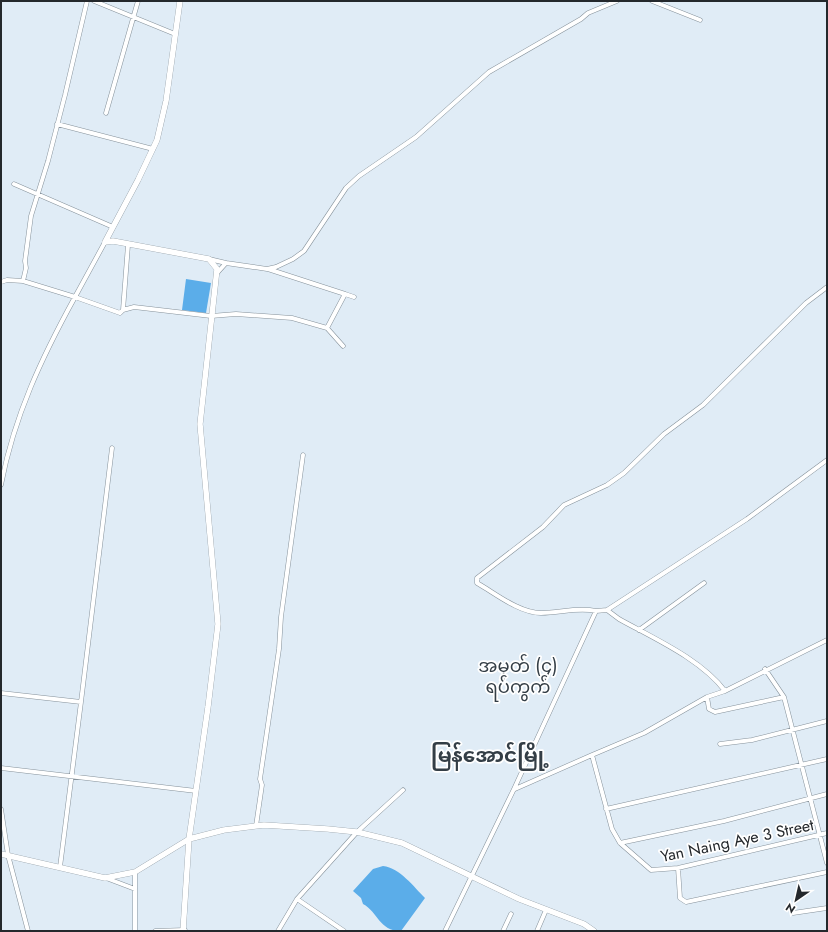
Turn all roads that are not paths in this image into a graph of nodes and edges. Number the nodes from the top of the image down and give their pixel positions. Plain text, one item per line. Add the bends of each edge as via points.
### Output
1 (87, 1) edge
2 (94, 1) edge
3 (138, 1) edge
4 (180, 1) edge
5 (616, 1) edge
6 (652, 1) edge
7 (134, 17) junction
8 (700, 20) dead end
9 (175, 34) junction
10 (106, 113) dead end
11 (57, 124) junction
12 (153, 149) junction
13 (14, 184) dead end
14 (38, 194) junction
15 (113, 228) junction
16 (105, 242) junction
17 (128, 245) junction
18 (209, 259) junction
19 (226, 263) junction
20 (267, 269) junction
21 (217, 273) junction
22 (23, 281) junction
23 (1, 282) edge
24 (827, 287) edge
25 (346, 294) junction
26 (75, 297) junction
27 (354, 297) dead end
28 (123, 310) junction
29 (211, 316) junction
30 (327, 328) junction
31 (343, 346) dead end
32 (112, 448) dead end
33 (303, 455) dead end
34 (827, 460) edge
35 (1, 485) edge
36 (704, 583) dead end
37 (607, 610) junction
38 (596, 611) junction
39 (639, 630) junction
40 (827, 640) edge
41 (766, 670) junction
42 (725, 691) junction
43 (1, 692) edge
44 (707, 697) junction
45 (784, 697) junction
46 (81, 702) junction
47 (827, 721) edge
48 (793, 730) junction
49 (720, 744) dead end
50 (592, 755) junction
51 (827, 759) edge
52 (802, 765) junction
53 (1, 768) edge
54 (72, 776) junction
55 (514, 789) junction
56 (196, 790) junction
57 (403, 790) dead end
58 (827, 794) edge
59 (810, 798) junction
60 (1, 809) edge
61 (606, 809) junction
62 (256, 826) junction
63 (357, 832) junction
64 (827, 833) edge
65 (818, 835) junction
66 (189, 838) junction
67 (620, 843) junction
68 (1, 854) edge
69 (8, 855) junction
70 (827, 863) edge
71 (60, 867) junction
72 (678, 868) junction
73 (135, 872) junction
74 (827, 872) edge
75 (472, 877) junction
76 (105, 878) junction
77 (135, 889) junction
78 (297, 899) junction
79 (827, 908) edge
80 (546, 910) junction
81 (793, 913) dead end
82 (511, 914) dead end
83 (184, 930) edge
84 (28, 931) edge
85 (135, 931) edge
86 (155, 931) edge
87 (278, 931) edge
88 (344, 931) edge
89 (445, 931) edge
90 (503, 931) edge
91 (537, 931) edge
92 (594, 931) edge

1 - 11 street
2 - 7 street
3 - 7 street
4 - 9 street
5 - 20 street via 588,13 489,72 416,137 359,176 346,188 304,251 282,265
6 - 8 street
7 - 9 street
7 - 10 street
9 - 12 street via 166,101
11 - 12 street
11 - 14 street
12 - 15 street
13 - 14 street
14 - 15 street
14 - 22 street via 31,216
15 - 16 street
16 - 17 street via 113,241
16 - 26 street
17 - 18 street
17 - 28 street
18 - 19 street
18 - 21 street via 215,264
19 - 20 street
19 - 21 street
20 - 25 street
21 - 29 street
22 - 23 street
22 - 26 street
24 - 38 street via 794,314 703,405 664,434 624,472 607,485 564,505 543,527 477,578 477,583 527,610 539,613 582,608
25 - 27 street
25 - 30 street
26 - 28 street via 120,312
26 - 35 street via 24,400
28 - 29 street via 134,307
29 - 30 street via 236,314 292,318
29 - 56 street via 200,424 218,624
30 - 31 street
32 - 46 street
33 - 62 street
34 - 37 street via 747,519
36 - 39 street
37 - 38 street
37 - 39 street
38 - 55 street
39 - 42 street via 704,670
40 - 41 street
41 - 42 street
41 - 45 street
42 - 44 street
43 - 46 street
44 - 45 street via 709,709 715,712
44 - 50 street via 644,734
45 - 48 street
46 - 54 street
47 - 48 street
48 - 49 street via 752,740
48 - 52 street
50 - 55 street
50 - 61 street
51 - 52 street
52 - 59 street
52 - 61 street
53 - 54 street
54 - 56 street
54 - 71 street
55 - 75 street
56 - 66 street
57 - 63 street
58 - 59 street
59 - 65 street
59 - 67 street via 724,821
60 - 69 street
61 - 67 street via 612,829
62 - 63 street
62 - 66 street
63 - 75 street via 402,843
63 - 78 street
64 - 65 street, Yan Naing Aye 3 Street
65 - 70 street
65 - 72 street, Yan Naing Aye 3 Street
66 - 73 street
66 - 83 street
67 - 72 street, Yan Naing Aye 3 Street via 651,870
68 - 69 street
69 - 71 street
69 - 84 street
71 - 76 street
72 - 74 street via 680,898 686,902
73 - 76 street
73 - 77 street
75 - 80 street
75 - 89 street
76 - 77 street
77 - 85 street
78 - 87 street
78 - 88 street
79 - 81 street
80 - 91 street
80 - 92 street via 584,924
82 - 90 street
83 - 86 street

